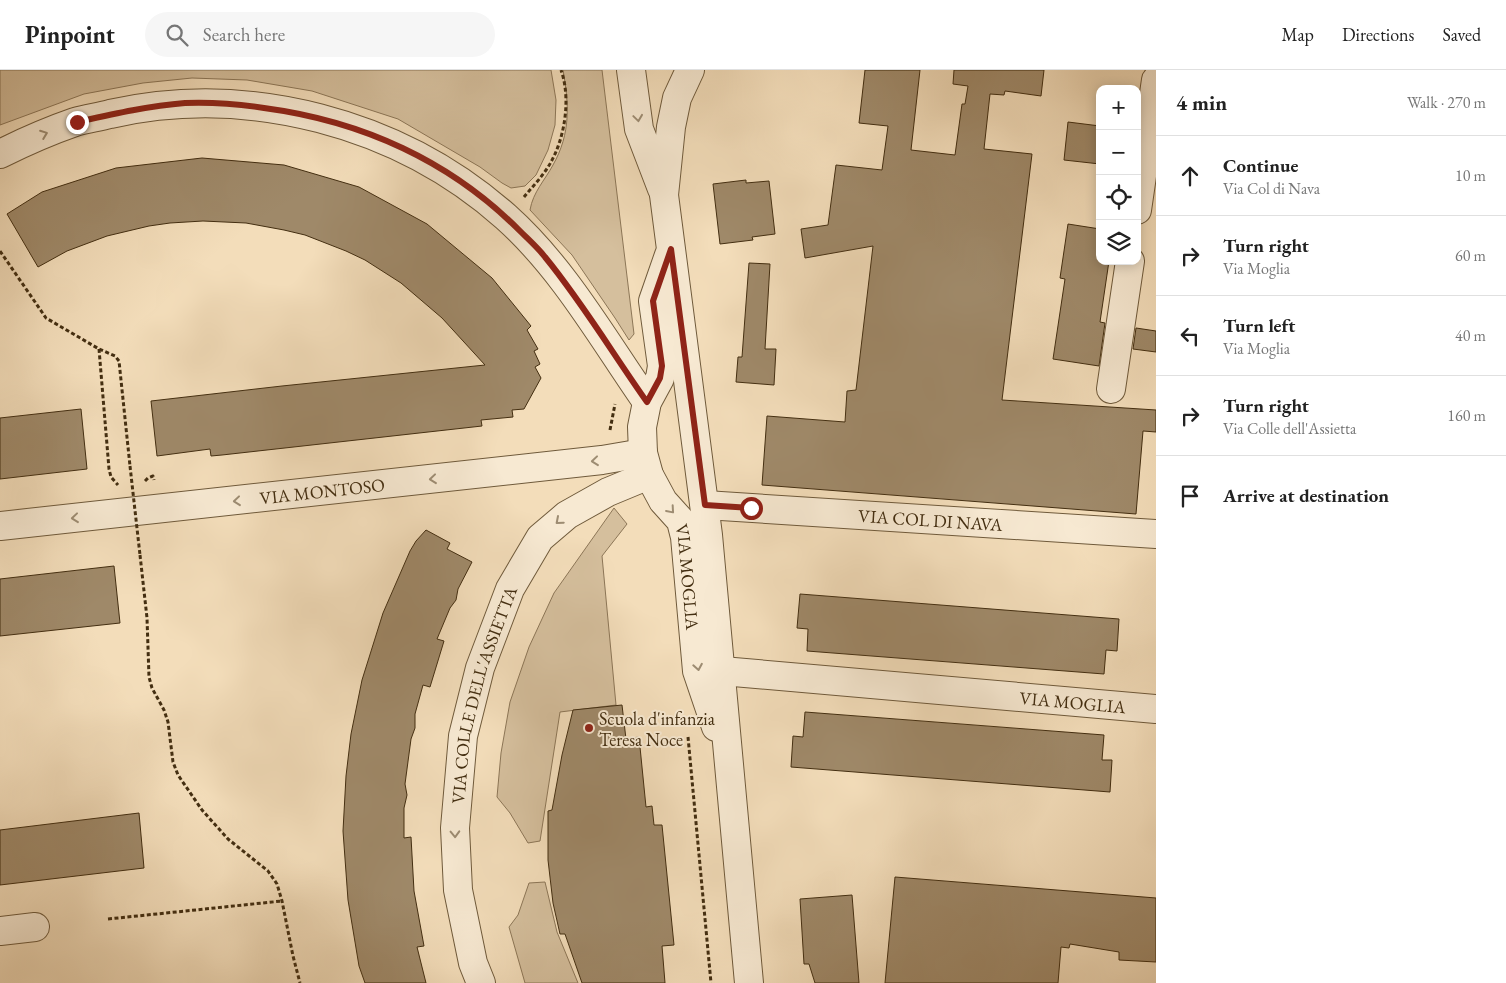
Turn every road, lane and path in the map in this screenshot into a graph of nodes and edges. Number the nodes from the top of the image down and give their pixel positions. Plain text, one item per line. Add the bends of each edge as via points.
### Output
1 (561, 70) edge
2 (631, 70) edge
3 (690, 70) edge
4 (1156, 80) edge
5 (0, 154) edge
6 (1141, 183) edge
7 (664, 195) junction
8 (519, 203) dead end
9 (671, 249) junction
10 (0, 252) edge
11 (1129, 265) edge
12 (99, 349) junction
13 (628, 374) junction
14 (1111, 389) dead end
15 (647, 402) junction
16 (611, 459) junction
17 (646, 464) junction
18 (109, 469) dead end
19 (705, 505) junction
20 (0, 526) edge
21 (1156, 534) edge
22 (722, 671) junction
23 (1156, 709) edge
24 (687, 727) dead end
25 (730, 768) junction
26 (282, 901) junction
27 (108, 919) dead end
28 (35, 927) dead end
29 (0, 931) edge
30 (300, 983) edge
31 (481, 983) edge
32 (710, 983) edge
33 (749, 983) edge

1 - 8 path via 566,99 559,143 551,162
2 -> 7 street, VIA MOGLIA via 639,129
3 - 7 street, VIA MOGLIA via 675,107
4 - 6 street
5 -> 13 street via 77,122 136,108 186,103 238,104 340,123 421,156 506,217 544,256
7 - 9 street, VIA MOGLIA
9 - 15 street, VIA MOGLIA via 653,301 662,366 660,378
9 - 19 street, VIA MOGLIA
10 - 12 path via 46,318
11 - 14 street
12 - 18 path
12 - 26 path, bridge via 119,361 146,618 149,677 168,722 178,775 202,810 228,839 268,871 277,884
13 - 15 street
13 - 16 path via 613,409
15 - 17 street, VIA MOGLIA via 642,427
16 - 17 street, VIA MONTOSO
16 -> 20 street, VIA MONTOSO
17 -> 25 street, VIA MOGLIA via 663,501 681,521 697,670
17 -> 31 street, VIA COLLE DELL'ASSIETTA via 608,492 567,514 540,538 510,589 480,668 463,736 455,828 458,890 473,963
19 - 21 street, VIA COL DI NAVA
19 - 22 street, VIA MOGLIA
22 - 23 street, VIA MOGLIA
22 - 25 street, VIA MOGLIA
24 - 32 path
25 - 33 street, VIA MOGLIA
26 - 27 path
26 - 30 path
28 - 29 street

